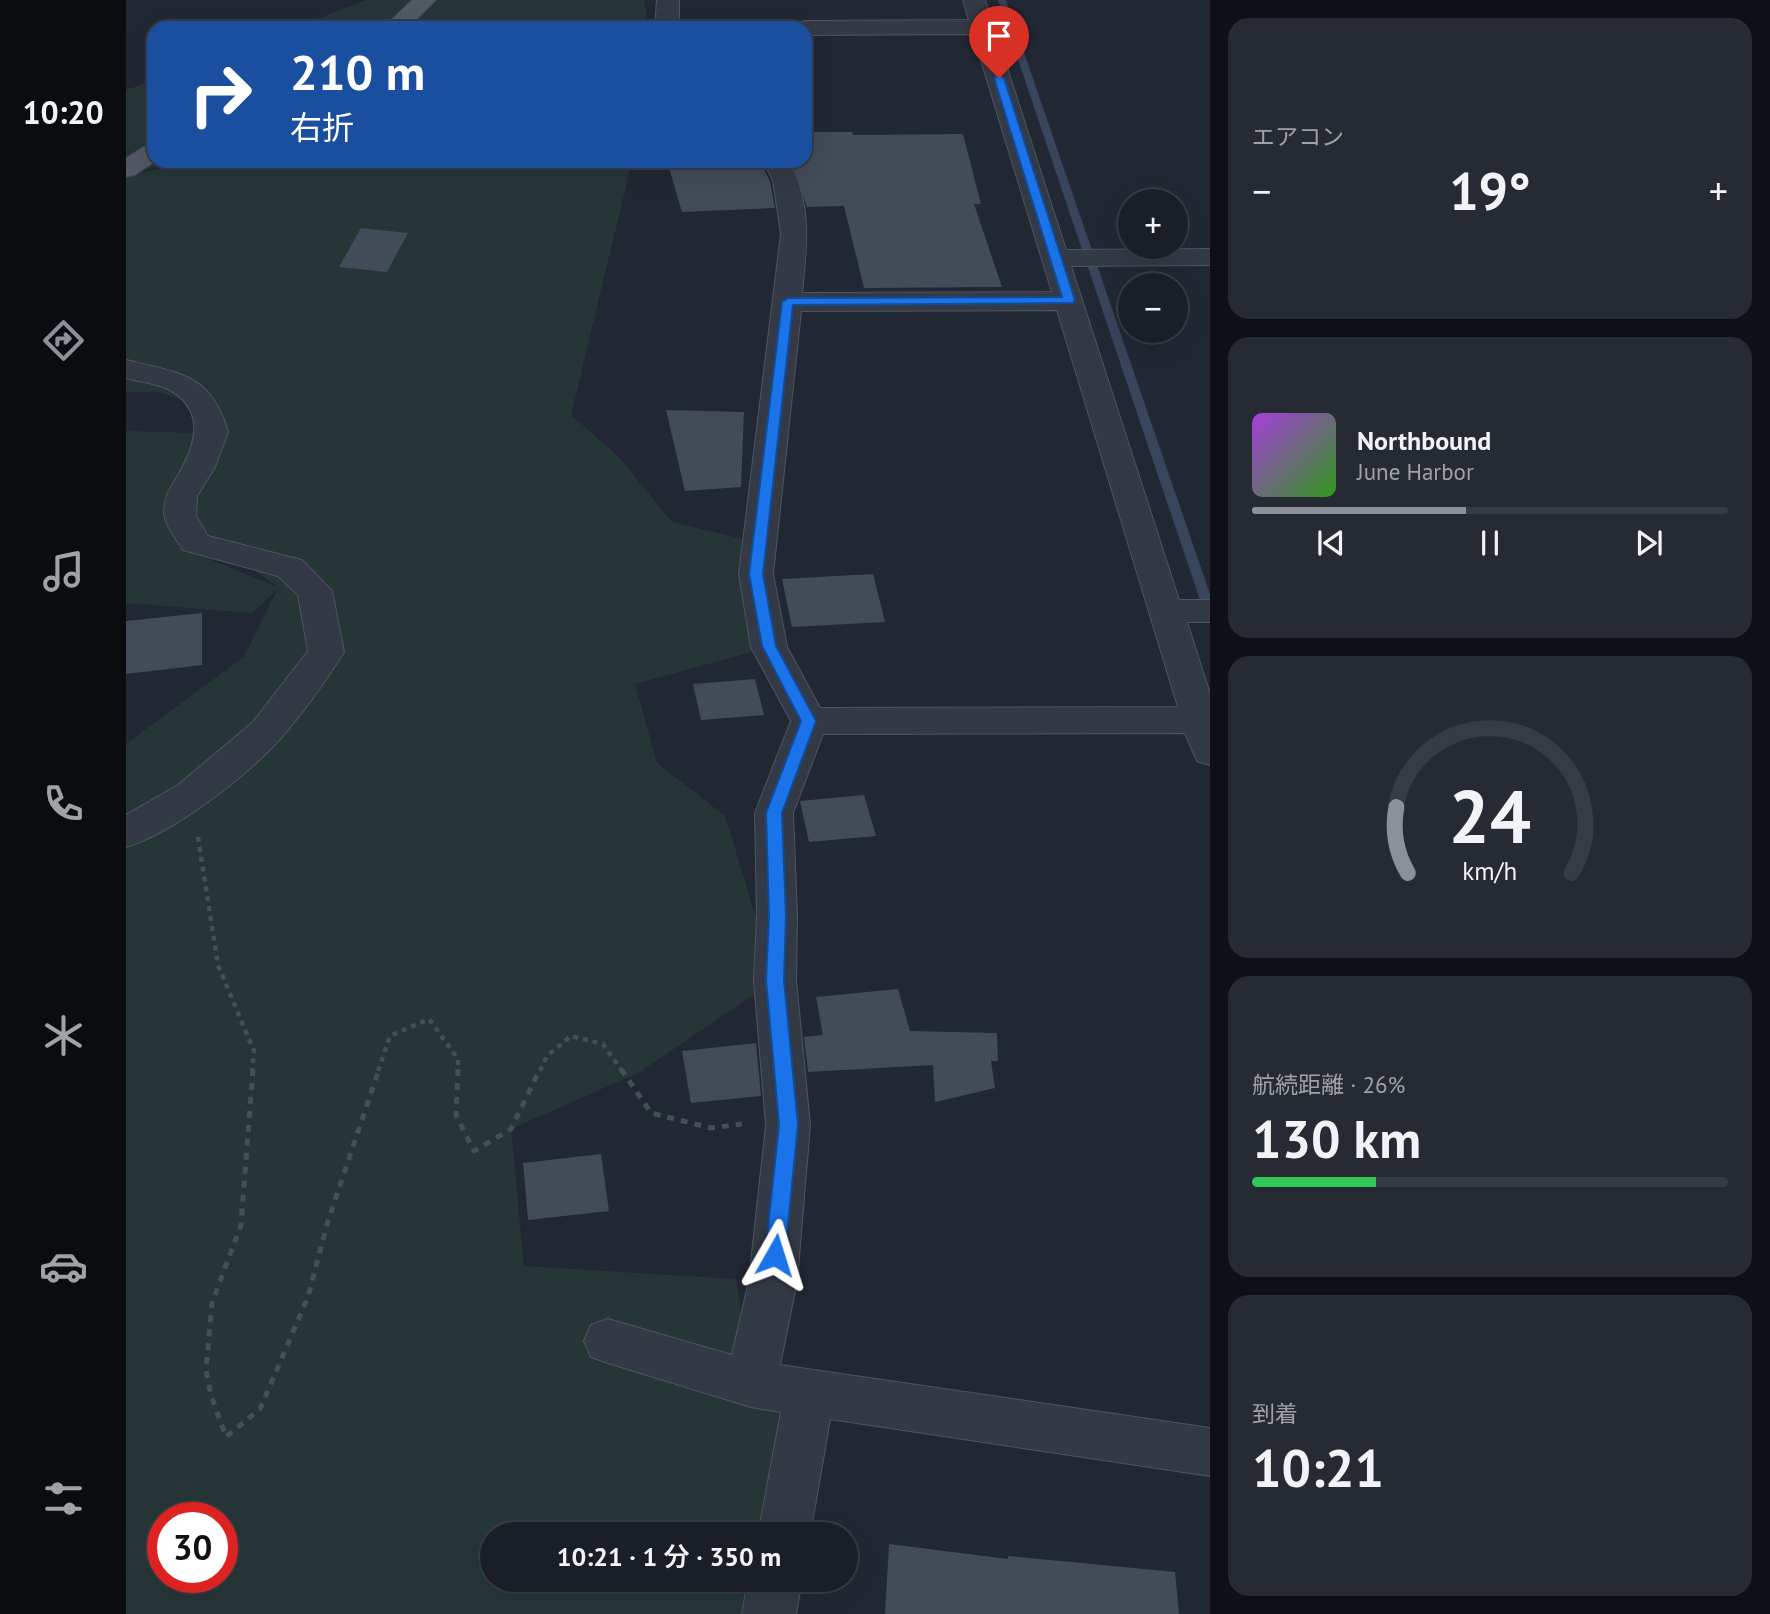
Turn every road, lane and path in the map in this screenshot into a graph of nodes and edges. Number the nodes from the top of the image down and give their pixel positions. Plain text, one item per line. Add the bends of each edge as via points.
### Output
1 (425, 0) edge
2 (668, 0) edge
3 (979, 13) edge
4 (402, 21) edge
5 (667, 21) edge
6 (812, 27) edge
7 (147, 156) edge
8 (779, 168) edge
9 (126, 169) edge
10 (1210, 257) edge
11 (1056, 258) junction
12 (1069, 300) junction
13 (788, 302) junction
14 (126, 369) edge
15 (1166, 611) junction
16 (1210, 611) edge
17 (809, 721) junction
18 (1205, 736) edge
19 (191, 795) junction
20 (126, 832) edge
21 (788, 1125) junction
22 (608, 1341) dead end
23 (751, 1384) junction
24 (809, 1392) junction
25 (1210, 1452) edge
26 (786, 1522) edge
27 (773, 1592) edge
28 (769, 1614) edge

1 - 4 main road
2 - 5 street
3 - 6 street
3 - 11 street
7 - 9 main road
8 - 13 street via 786,180 795,234
10 - 11 street
11 - 12 street
12 - 13 street
12 - 15 street
13 - 17 street via 756,574 769,646
14 - 19 street via 179,383 205,407 212,432 200,467 181,496 180,516 195,543 290,568 315,591 326,652 265,731
15 - 16 street
15 - 18 street
17 - 18 street
17 - 21 street via 774,813 775,980
19 - 20 street
19 - 21 path via 219,965 254,1051 241,1225 212,1303 206,1370 226,1437 260,1409 308,1297 327,1224 390,1036 429,1019 458,1059 456,1115 474,1151 511,1129 547,1056 571,1036 603,1044 651,1113 711,1128 757,1122
21 - 23 street via 773,1281
22 - 23 street
23 - 24 street
24 - 25 street
24 - 26 street
27 - 28 street

